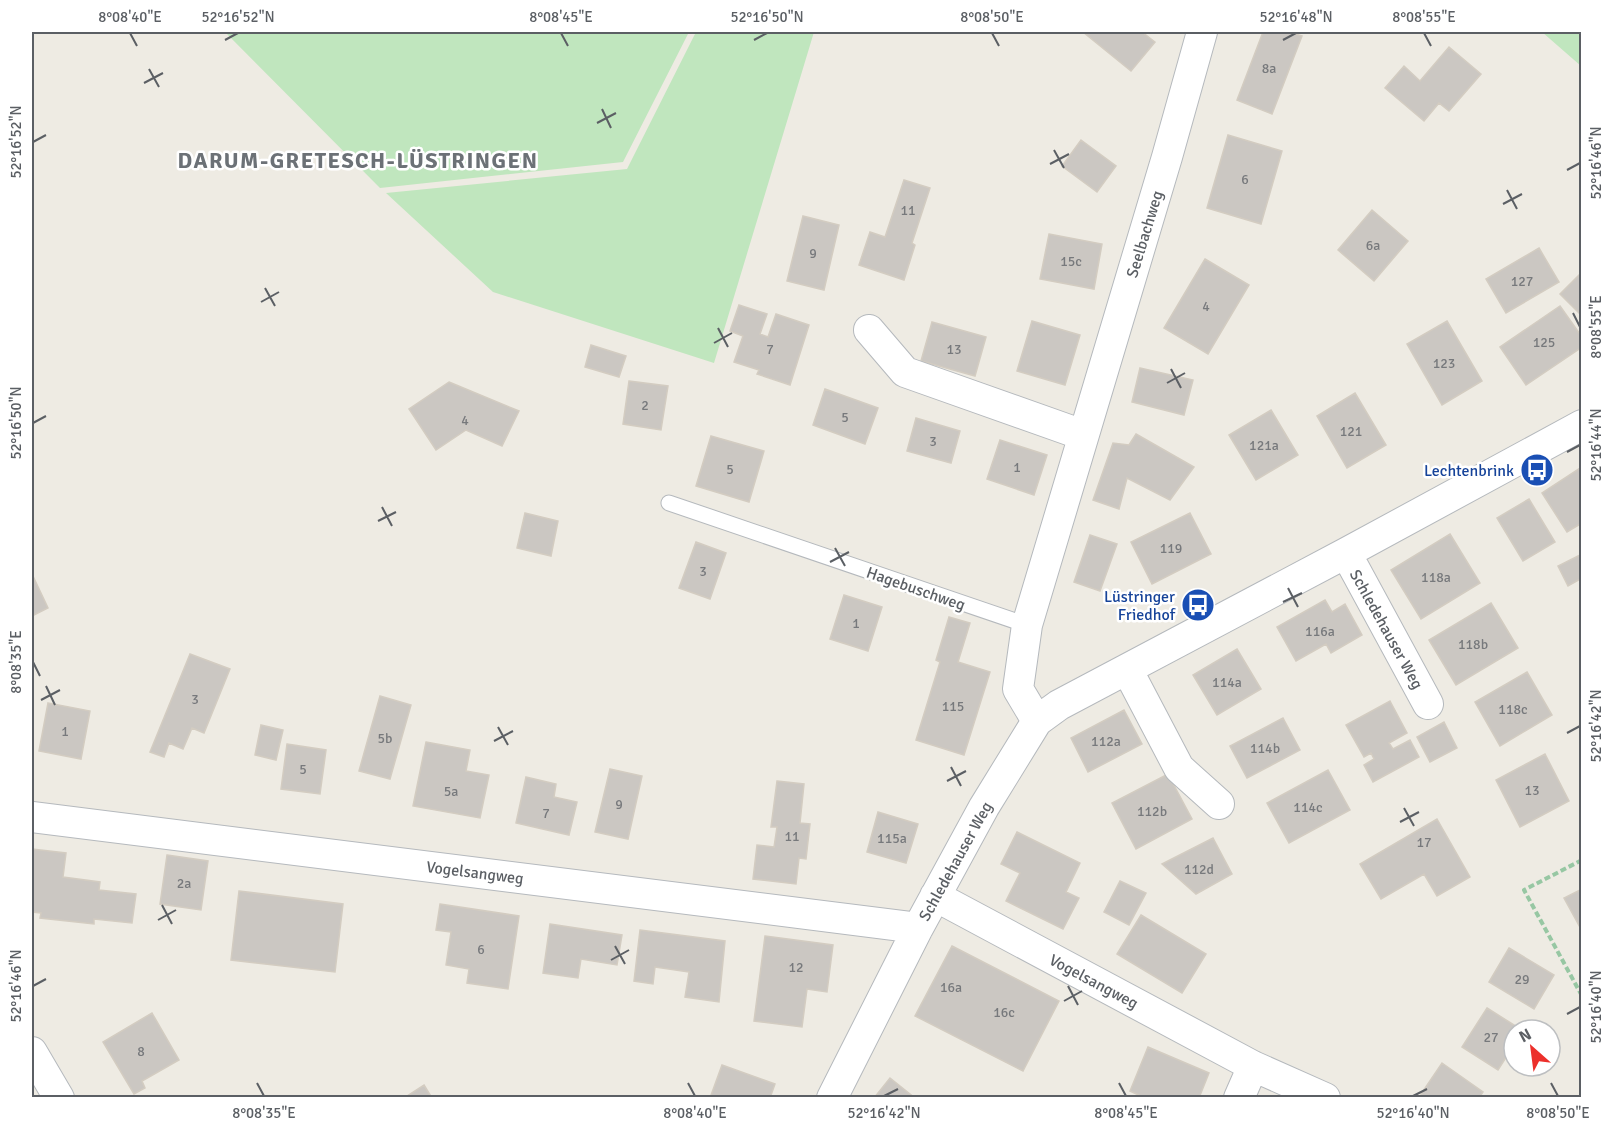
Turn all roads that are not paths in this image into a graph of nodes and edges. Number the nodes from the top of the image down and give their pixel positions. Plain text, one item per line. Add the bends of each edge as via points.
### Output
1 (1202, 32) edge
2 (869, 330) dead end
3 (1581, 425) edge
4 (1083, 435) junction
5 (669, 503) dead end
6 (1346, 553) junction
7 (1027, 625) junction
8 (1127, 669) junction
9 (1428, 704) dead end
10 (1037, 721) junction
11 (1219, 804) dead end
12 (32, 817) edge
13 (936, 896) junction
14 (918, 928) junction
15 (32, 1052) edge
16 (1253, 1066) junction
17 (59, 1098) edge
18 (832, 1098) edge
19 (1239, 1098) edge
20 (1325, 1098) edge

1 - 4 street, Seelbachweg
2 - 4 street via 904,372
3 - 6 street, Schledehauser Weg
4 - 7 street, Seelbachweg
5 - 7 lane, Hagebuschweg
6 - 8 street, Schledehauser Weg
6 - 9 street, Schledehauser Weg
7 - 10 street, Seelbachweg via 1018,689
8 - 10 street, Schledehauser Weg
8 - 11 street via 1179,768
10 - 13 street, Schledehauser Weg
12 - 14 street, Vogelsangweg
13 - 14 street, Schledehauser Weg
13 - 16 street, Vogelsangweg
14 - 18 street, Schledehauser Weg
15 - 17 street
16 - 19 street
16 - 20 street, Vogelsangweg

